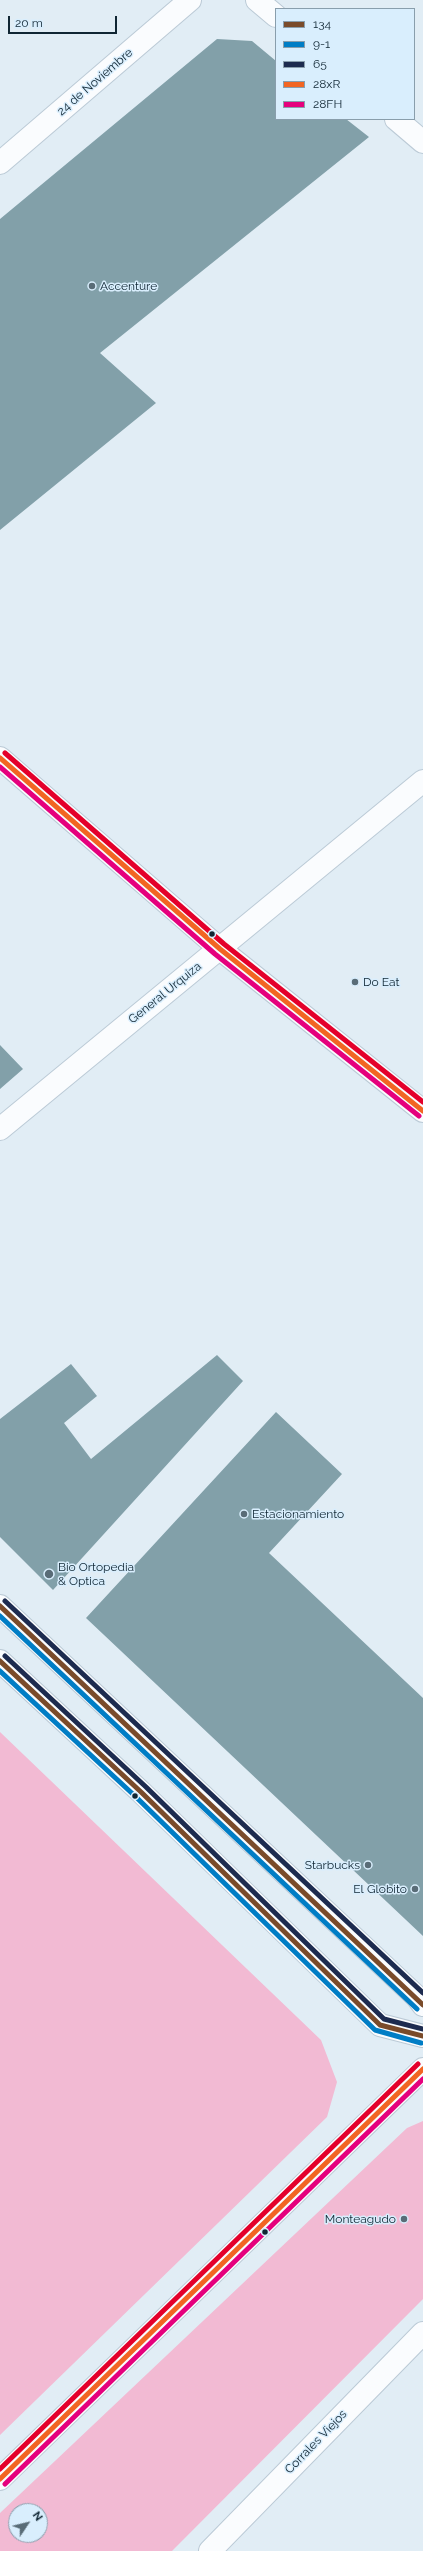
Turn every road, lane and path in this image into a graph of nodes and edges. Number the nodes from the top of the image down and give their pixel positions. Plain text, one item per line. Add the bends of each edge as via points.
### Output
1 (190, 0) edge
2 (257, 0) edge
3 (275, 15) edge
4 (397, 120) edge
5 (423, 142) edge
6 (0, 163) edge
7 (0, 758) edge
8 (423, 781) edge
9 (220, 949) junction
10 (423, 1111) edge
11 (0, 1129) edge
12 (0, 1606) edge
13 (0, 1660) edge
14 (423, 2006) edge
15 (423, 2036) edge
16 (423, 2069) edge
17 (423, 2333) edge
18 (0, 2479) edge
19 (210, 2551) edge

1 - 6 street, 24 de Noviembre
2 - 3 street
4 - 5 street
7 - 9 street
8 - 9 street, General Urquiza
9 - 10 street
9 - 11 street, General Urquiza
12 - 14 street via 417,1997
13 - 15 street via 380,2025
16 - 18 street
17 - 19 street, Corrales Viejos

